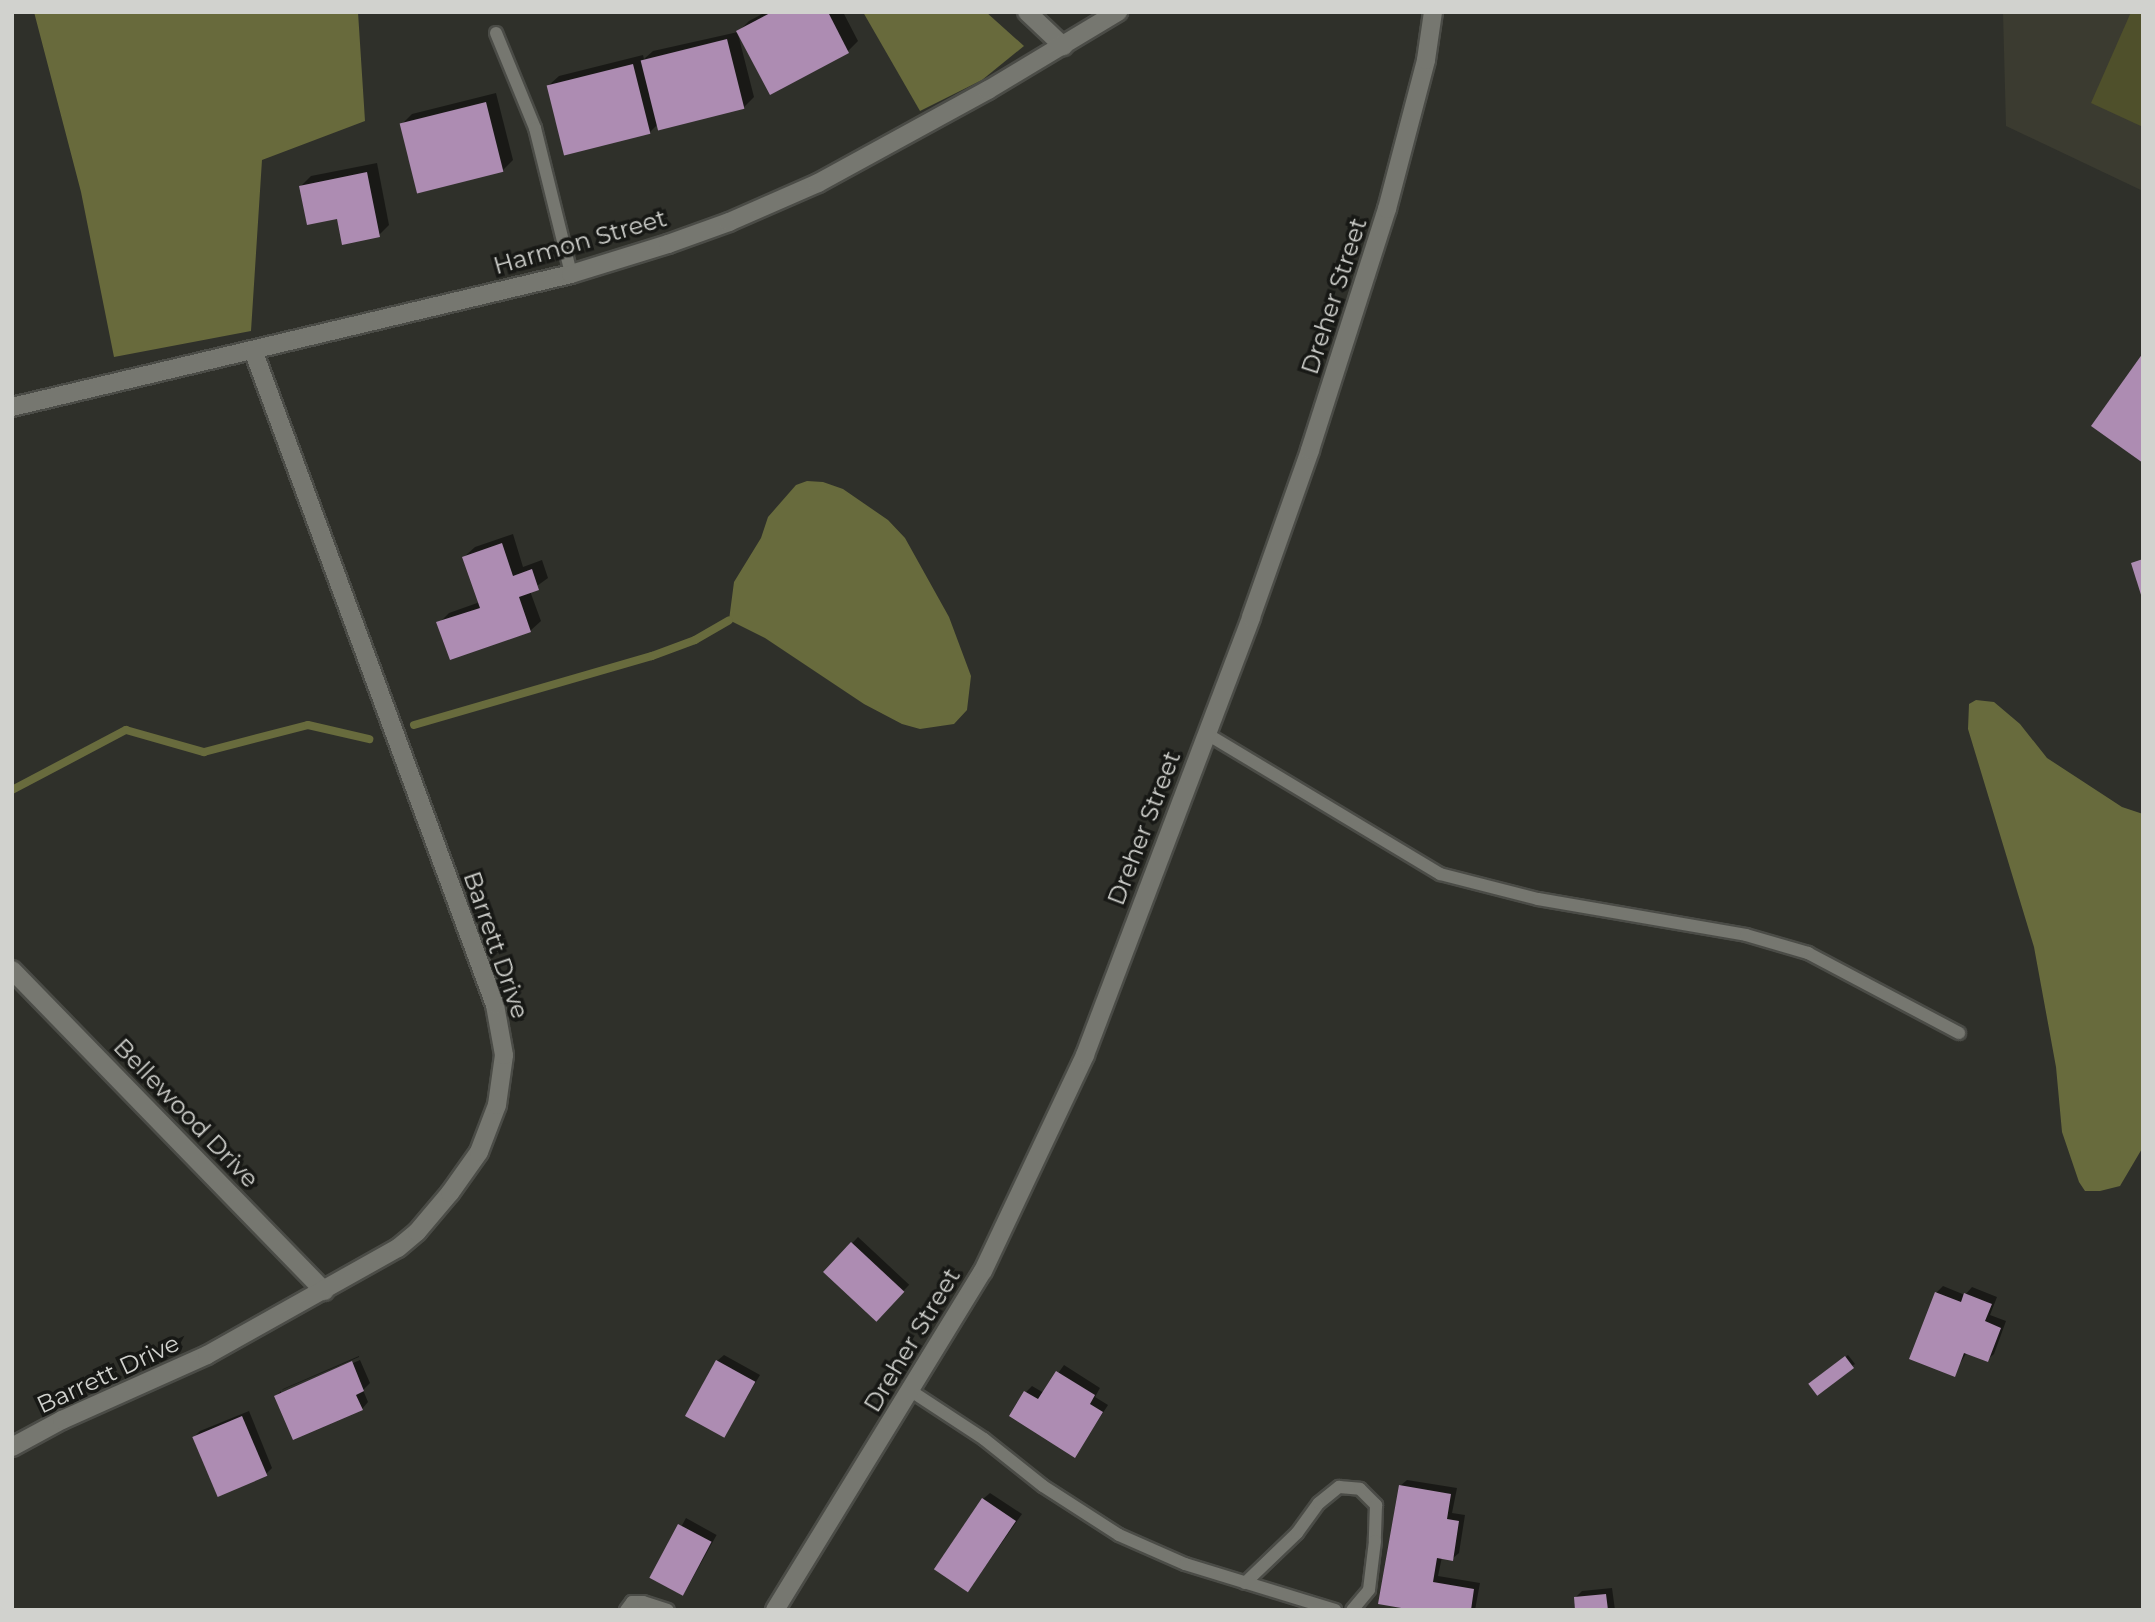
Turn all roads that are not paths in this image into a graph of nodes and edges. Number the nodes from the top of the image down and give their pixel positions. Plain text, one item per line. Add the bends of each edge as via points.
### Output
1 (1027, 12) edge
2 (1118, 12) edge
3 (1433, 12) edge
4 (496, 33) dead end
5 (1063, 46) junction
6 (571, 274) junction
7 (253, 350) junction
8 (12, 407) edge
9 (1207, 734) junction
10 (12, 970) edge
11 (1959, 1033) dead end
12 (324, 1291) junction
13 (911, 1391) junction
14 (12, 1447) edge
15 (1245, 1583) junction
16 (626, 1610) edge
17 (668, 1610) edge
18 (775, 1610) edge
19 (1335, 1610) edge
20 (1352, 1610) edge

1 - 5 street
2 - 5 street, Harmon Street
3 - 9 street, Dreher Street via 1426,60 1350,330
4 - 6 lane via 535,128
5 - 6 street, Harmon Street via 818,183 717,227
6 - 7 street, Harmon Street
7 - 8 street, Harmon Street
7 - 12 street, Barrett Drive via 495,1005 504,1055 498,1105 489,1129 450,1194 398,1248
9 - 11 lane via 1440,874 1538,899 1746,935 1808,953
9 - 13 street, Dreher Street via 1085,1055 983,1271
10 - 12 street, Bellewood Drive
12 - 14 street, Barrett Drive via 207,1354
13 - 15 lane via 1119,1535 1185,1564
13 - 18 street, Dreher Street
15 - 19 lane
15 - 20 lane via 1297,1533 1319,1503 1339,1487 1360,1489 1376,1505 1375,1541 1369,1590
16 - 17 lane via 632,1602 643,1602

